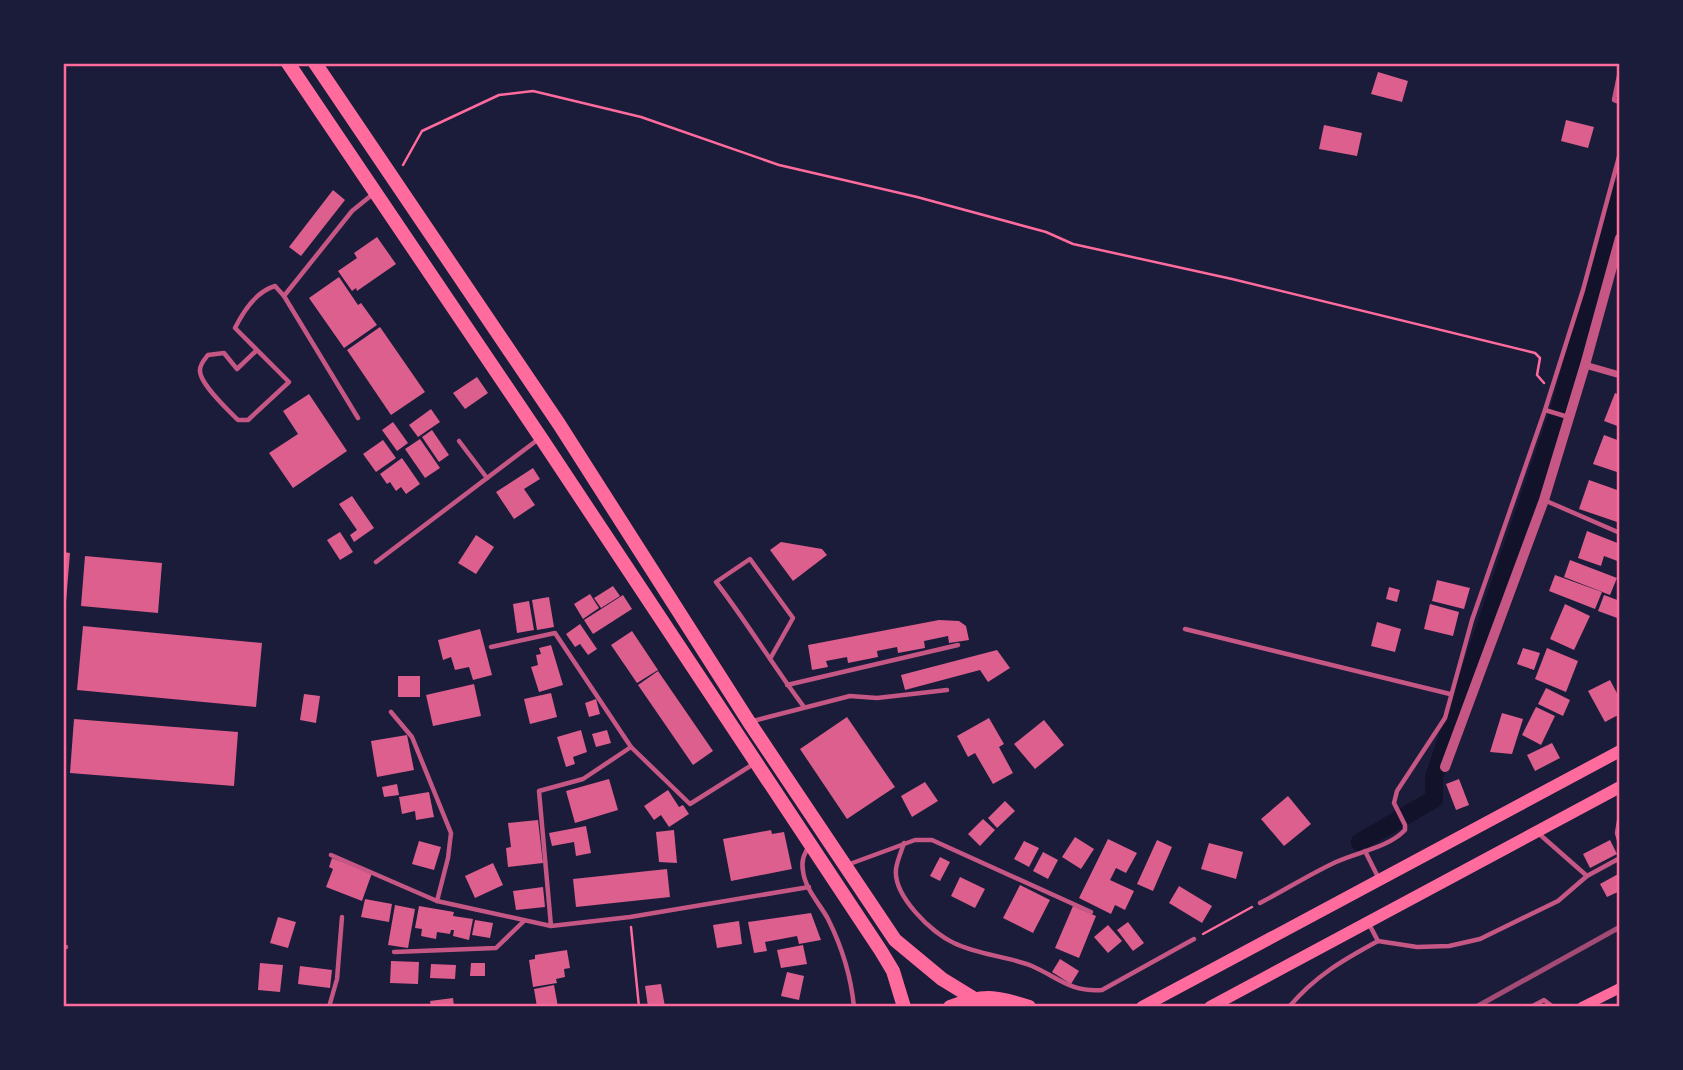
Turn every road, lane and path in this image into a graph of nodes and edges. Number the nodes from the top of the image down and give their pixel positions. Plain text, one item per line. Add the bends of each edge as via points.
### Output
1 (288, 63) edge
2 (315, 63) edge
3 (1620, 71) edge
4 (1620, 102) edge
5 (1620, 153) edge
6 (395, 182) junction
7 (375, 192) junction
8 (1620, 238) edge
9 (284, 296) junction
10 (257, 349) junction
11 (1585, 365) junction
12 (1620, 374) edge
13 (1553, 387) junction
14 (1548, 411) junction
15 (1566, 416) junction
16 (358, 418) dead end
17 (541, 438) junction
18 (459, 441) dead end
19 (487, 478) junction
20 (1544, 500) junction
21 (1620, 533) edge
22 (376, 562) dead end
23 (1185, 629) dead end
24 (958, 645) dead end
25 (491, 647) dead end
26 (770, 659) junction
27 (787, 685) junction
28 (947, 690) dead end
29 (1450, 694) junction
30 (804, 707) junction
31 (391, 712) dead end
32 (749, 722) junction
33 (631, 747) junction
34 (1620, 751) edge
35 (755, 762) junction
36 (1445, 767) dead end
37 (1620, 787) edge
38 (1620, 815) edge
39 (1537, 831) junction
40 (810, 844) junction
41 (904, 844) junction
42 (1620, 844) edge
43 (1365, 852) junction
44 (331, 855) dead end
45 (1620, 858) edge
46 (845, 866) junction
47 (1587, 876) junction
48 (1379, 880) junction
49 (809, 887) junction
50 (437, 901) junction
51 (1260, 903) joint
52 (1091, 912) dead end
53 (342, 917) dead end
54 (630, 917) junction
55 (524, 920) junction
56 (1368, 922) junction
57 (551, 926) junction
58 (1194, 939) joint
59 (1378, 941) junction
60 (394, 952) dead end
61 (1620, 988) edge
62 (973, 998) junction
63 (329, 1007) edge
64 (639, 1007) edge
65 (854, 1007) edge
66 (904, 1007) edge
67 (950, 1007) edge
68 (1029, 1007) edge
69 (1142, 1007) edge
70 (1210, 1007) edge
71 (1289, 1007) edge
72 (1531, 1007) edge
73 (1553, 1007) edge
74 (1582, 1007) edge

1 - 7 highway
2 - 6 highway
3 - 4 lane via 1614,100
5 - 13 lane
6 - 13 path via 422,131 499,95 533,91 641,117 779,165 917,197 1073,244 1535,353 1540,358 1537,375
6 - 32 highway via 559,424
7 - 9 lane via 352,211
7 - 17 highway
8 - 11 street
9 - 10 lane via 275,286 265,289 235,328
9 - 16 lane
10 - 10 lane via 289,382 248,420 237,420 203,382 200,365 208,355 224,353 237,369
11 - 12 street
11 - 15 street
13 - 14 lane
14 - 15 lane
14 - 29 lane
15 - 20 street
17 - 19 lane
17 - 35 highway
18 - 19 lane
19 - 22 lane
20 - 21 lane
20 - 36 street
23 - 29 lane
24 - 27 lane
25 - 33 lane via 555,632
26 - 26 lane via 716,582 750,559 793,618
26 - 27 lane
27 - 30 lane
28 - 30 lane via 877,698 850,696
29 - 43 lane via 1445,718 1397,791 1394,803 1405,830
30 - 32 lane
31 - 50 lane via 412,737 451,832
32 - 46 highway
33 - 35 lane via 690,804
33 - 57 lane via 583,779 540,791
34 - 48 main road
35 - 40 highway
37 - 39 main road
38 - 42 lane
39 - 47 lane
39 - 56 main road
40 - 49 lane via 802,858
40 - 66 highway via 893,971
41 - 46 lane
41 - 52 lane via 932,840 946,844
41 - 58 lane via 896,871 899,888 915,913 954,943 1033,967 1073,988 1102,990
43 - 48 lane
43 - 51 lane via 1337,861
44 - 50 lane
45 - 47 lane
46 - 62 highway via 895,940
47 - 59 lane via 1558,901 1480,939 1417,947
48 - 69 main road
49 - 54 lane
49 - 65 lane via 845,961
50 - 55 lane
51 - 58 path
53 - 63 lane via 337,979
54 - 57 lane
54 - 64 path
55 - 57 lane
55 - 60 lane via 496,948
56 - 59 lane
56 - 70 main road
59 - 71 lane via 1335,964
61 - 74 main road
62 - 67 highway
62 - 68 highway via 1002,998
72 - 73 lane via 1544,1000

